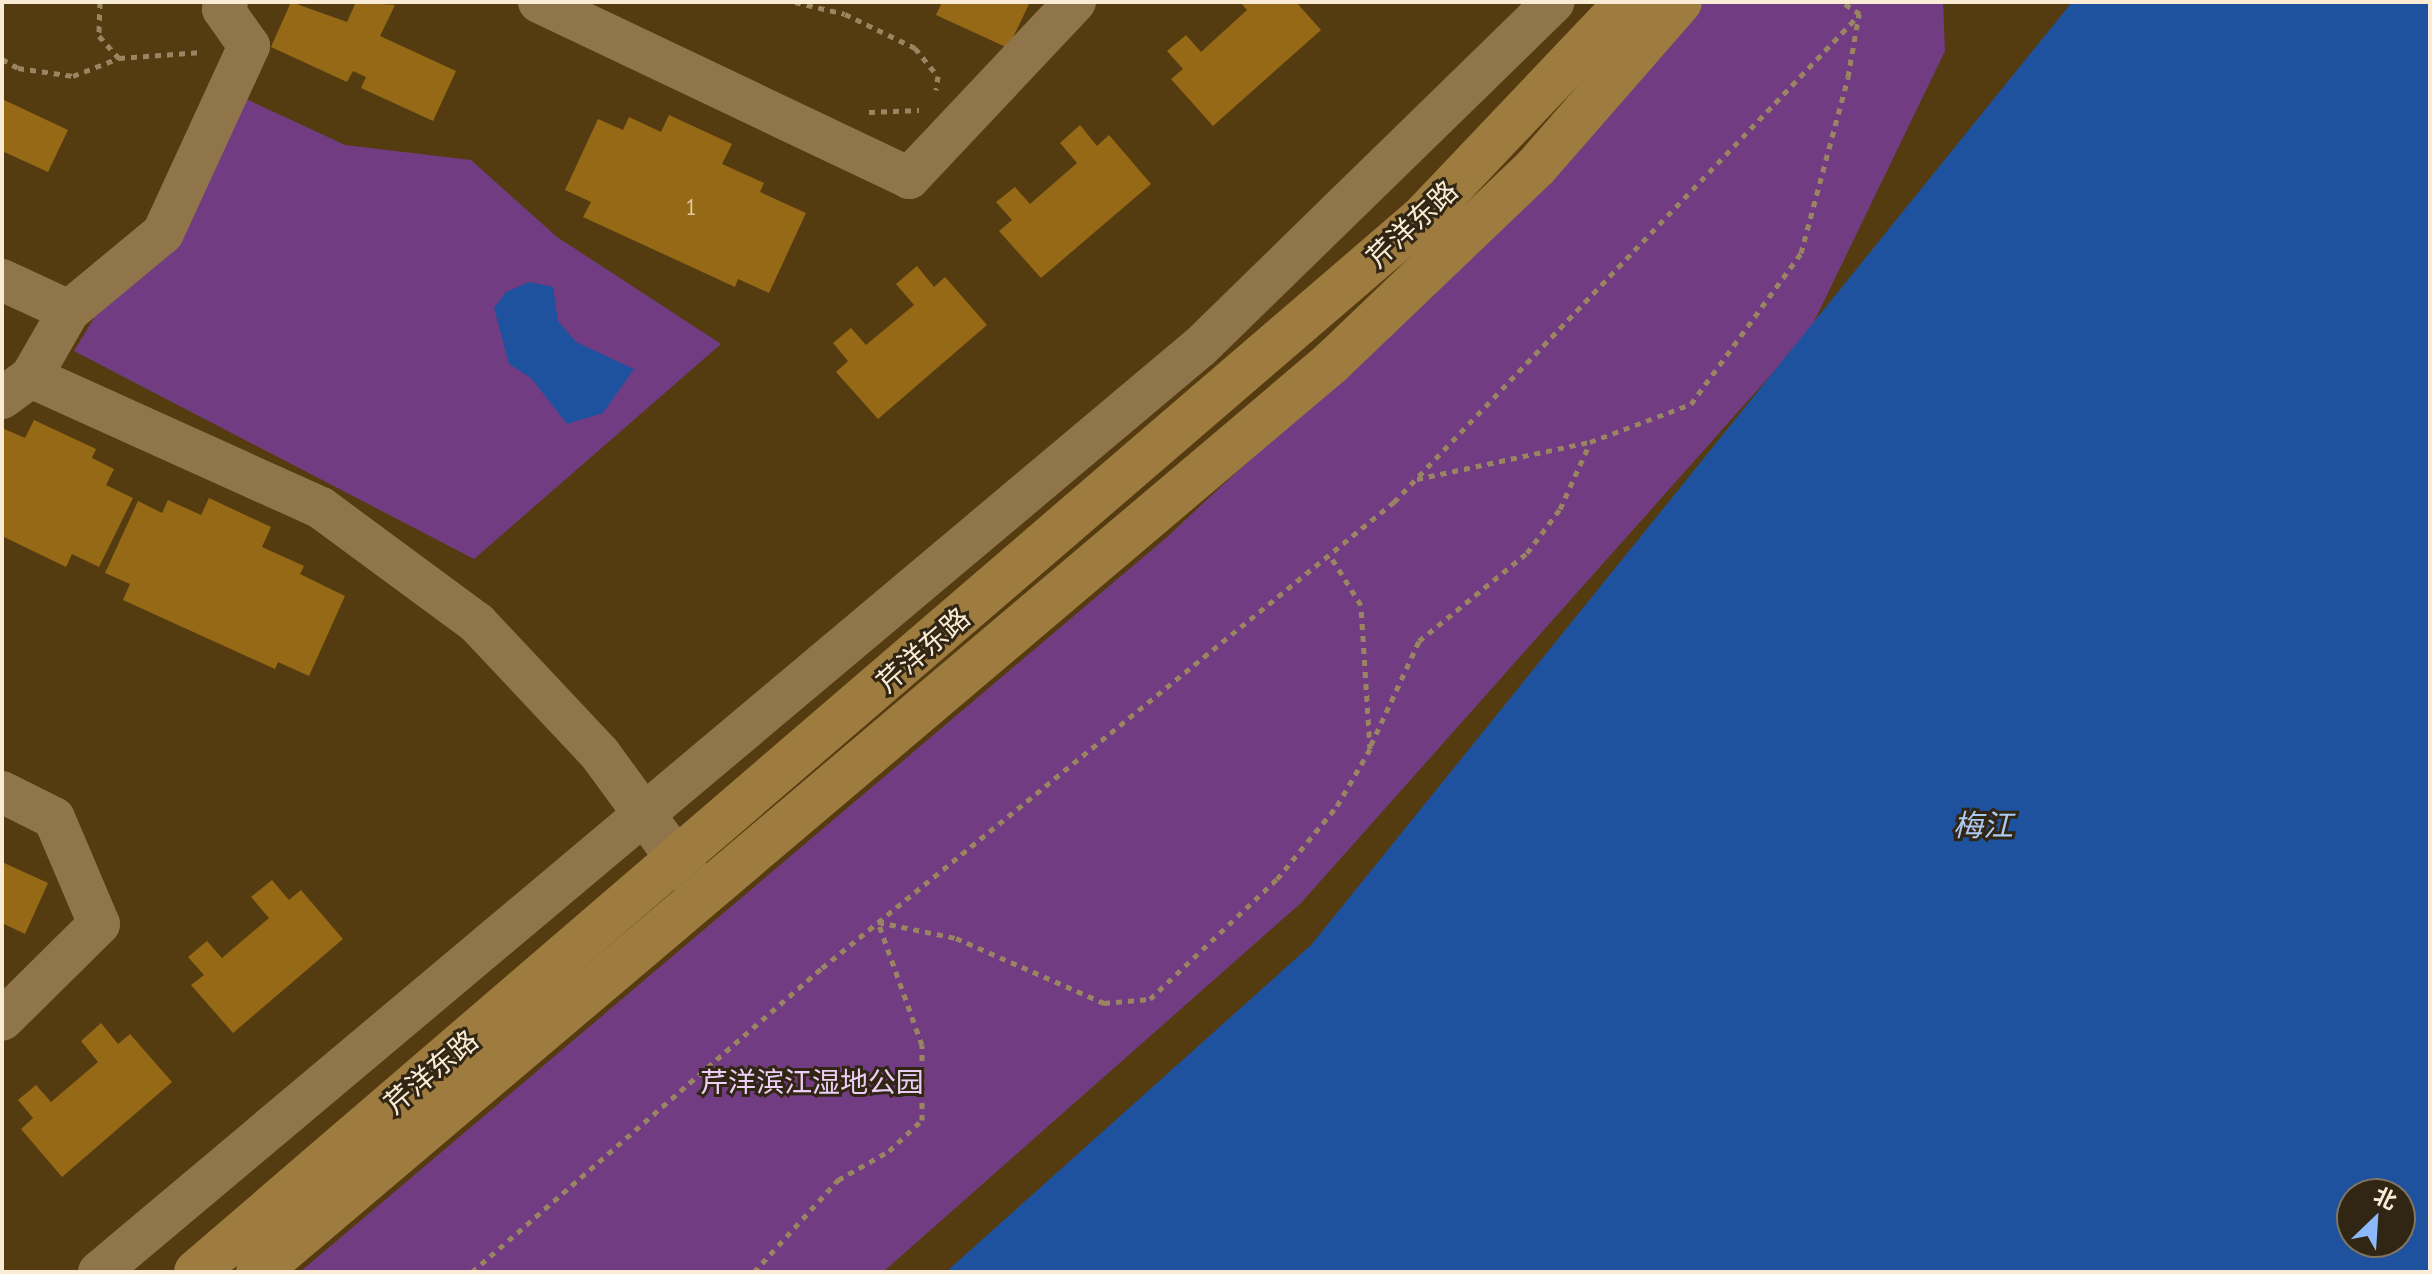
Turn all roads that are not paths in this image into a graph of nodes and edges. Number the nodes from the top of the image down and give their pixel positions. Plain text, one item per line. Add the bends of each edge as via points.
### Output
1 (539, 2) edge
2 (1075, 2) edge
3 (1553, 2) edge
4 (1627, 2) edge
5 (1680, 2) edge
6 (219, 4) edge
7 (2, 280) edge
8 (69, 311) junction
9 (16, 387) edge
10 (2, 792) edge
11 (643, 812) junction
12 (678, 861) junction
13 (704, 896) junction
14 (2, 1020) edge
15 (99, 1272) edge
16 (196, 1272) edge
17 (258, 1272) edge

1 - 2 street via 909,178
3 - 11 street via 1200,347 697,773
4 - 12 main road, 芹洋东路 via 1422,218
5 - 13 main road, 芹洋东路 via 1536,167 1332,362
6 - 8 street via 249,46 163,233
7 - 8 street
8 - 9 street
9 - 11 street via 321,508 477,623 600,754
10 - 14 street via 54,818 99,924
11 - 12 street
11 - 15 street
12 - 13 street
12 - 16 main road, 芹洋东路
13 - 17 main road, 芹洋东路

